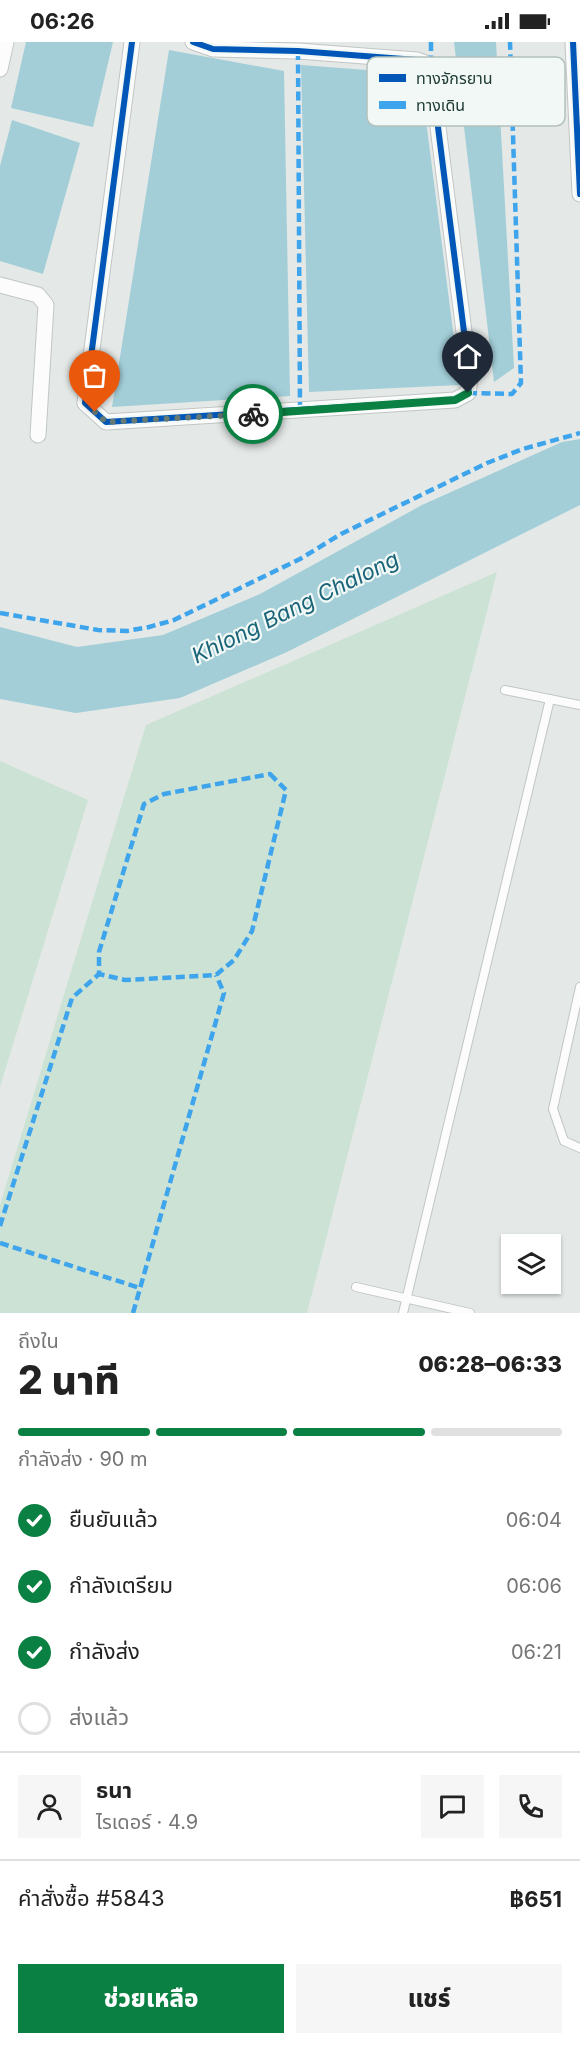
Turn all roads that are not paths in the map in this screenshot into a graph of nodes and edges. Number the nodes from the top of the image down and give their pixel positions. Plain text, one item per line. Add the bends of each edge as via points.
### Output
1 (6, 42) edge
2 (132, 42) edge
3 (193, 42) edge
4 (573, 42) edge
5 (377, 57) edge
6 (0, 69) edge
7 (438, 126) edge
8 (580, 194) edge
9 (0, 285) edge
10 (38, 435) dead end
11 (505, 690) dead end
12 (550, 699) junction
13 (580, 705) edge
14 (580, 987) edge
15 (580, 1148) edge
16 (356, 1287) dead end
17 (406, 1298) junction
18 (403, 1313) edge
19 (470, 1313) edge

1 - 6 street
2 - 7 street via 85,403 106,422 455,400 468,393 470,379
3 - 5 street via 213,49
4 - 8 street
9 - 10 street via 38,295 46,305
11 - 12 lane
12 - 13 lane
12 - 17 lane
14 - 15 lane via 553,1109 564,1141
16 - 17 lane
17 - 18 lane
17 - 19 lane

